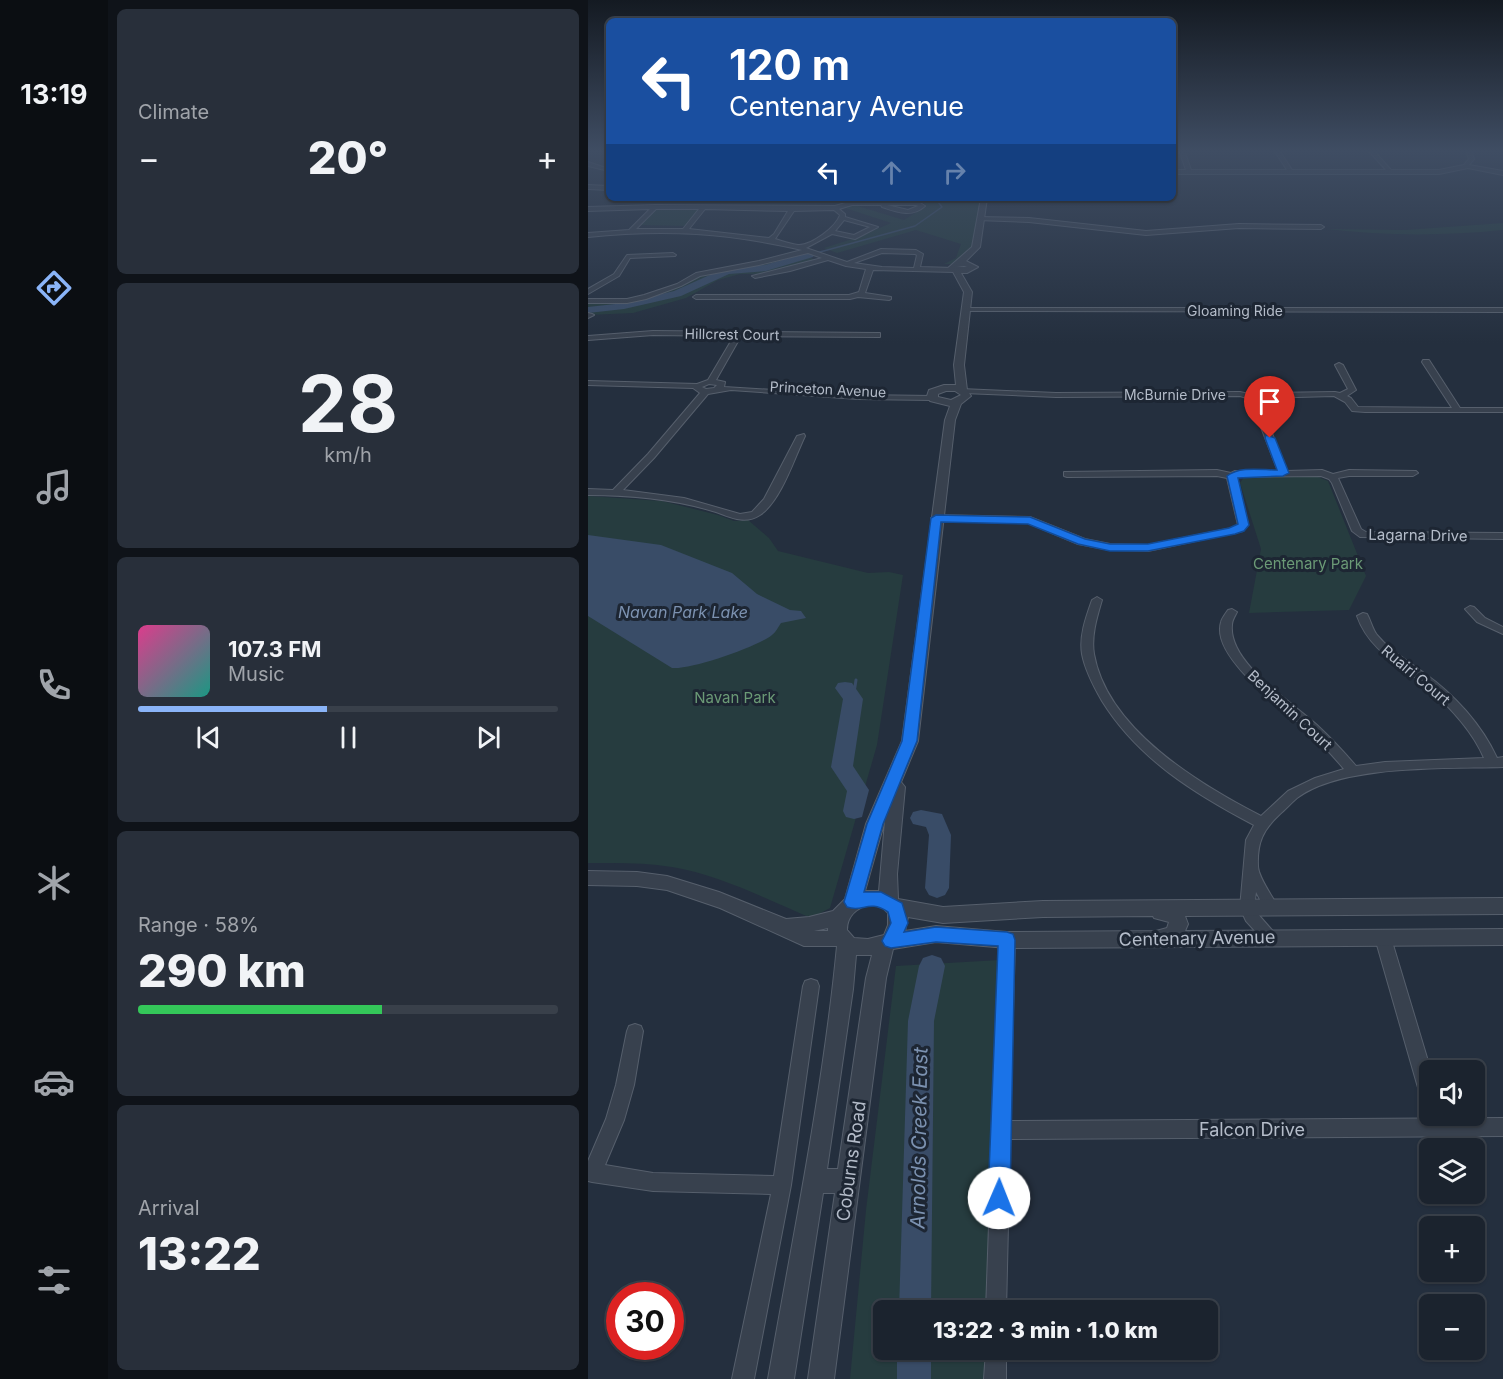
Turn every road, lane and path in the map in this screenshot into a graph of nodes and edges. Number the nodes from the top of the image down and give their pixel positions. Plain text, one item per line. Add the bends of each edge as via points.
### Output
1 (648, 214) edge
2 (697, 214) edge
3 (789, 214) edge
4 (843, 214) edge
5 (980, 214) edge
6 (843, 218) junction
7 (979, 219) junction
8 (1321, 227) dead end
9 (632, 231) junction
10 (685, 231) junction
11 (830, 232) junction
12 (588, 235) edge
13 (769, 241) junction
14 (809, 252) junction
15 (672, 255) dead end
16 (968, 256) junction
17 (825, 258) junction
18 (846, 264) junction
19 (973, 267) junction
20 (870, 268) junction
21 (954, 268) junction
22 (918, 269) junction
23 (754, 276) dead end
24 (966, 286) junction
25 (588, 292) edge
26 (860, 295) junction
27 (696, 297) dead end
28 (889, 298) dead end
29 (588, 301) edge
30 (966, 310) junction
31 (1503, 310) edge
32 (739, 334) junction
33 (877, 335) dead end
34 (588, 338) edge
35 (1426, 362) dead end
36 (959, 364) junction
37 (1339, 365) dead end
38 (588, 382) edge
39 (716, 385) junction
40 (702, 389) junction
41 (936, 395) junction
42 (961, 396) junction
43 (1341, 396) junction
44 (1253, 397) junction
45 (1458, 410) junction
46 (1503, 410) edge
47 (950, 420) junction
48 (801, 436) dead end
49 (1283, 473) junction
50 (1413, 473) dead end
51 (1067, 474) dead end
52 (1232, 476) junction
53 (1332, 477) junction
54 (588, 492) edge
55 (616, 492) junction
56 (936, 518) junction
57 (1503, 536) edge
58 (1097, 600) dead end
59 (1470, 609) dead end
60 (1233, 612) dead end
61 (1363, 616) dead end
62 (1503, 631) edge
63 (1498, 762) edge
64 (1353, 771) junction
65 (898, 772) junction
66 (1262, 823) junction
67 (1251, 869) junction
68 (588, 878) edge
69 (853, 902) junction
70 (892, 905) junction
71 (1503, 906) edge
72 (1086, 908) junction
73 (1247, 908) junction
74 (1271, 908) junction
75 (839, 917) junction
76 (785, 927) junction
77 (1270, 937) junction
78 (1503, 937) edge
79 (1383, 938) junction
80 (1155, 939) junction
81 (1007, 940) junction
82 (843, 941) junction
83 (887, 942) junction
84 (810, 986) dead end
85 (635, 1031) dead end
86 (1419, 1061) edge
87 (1419, 1122) edge
88 (1485, 1126) edge
89 (1503, 1127) edge
90 (1000, 1131) junction
91 (590, 1172) edge
92 (813, 1181) junction
93 (848, 1181) junction
94 (782, 1185) junction
95 (996, 1300) edge
96 (996, 1360) edge
97 (744, 1379) edge
98 (781, 1379) edge
99 (821, 1379) edge
100 (995, 1379) edge

1 - 9 street
2 - 10 street
3 - 13 street
4 - 6 street
5 - 7 street
6 - 11 street
6 - 11 street via 875,227 855,237
7 - 8 street via 1029,220 1146,233 1239,226
7 - 16 street via 976,247
9 - 10 street
9 - 12 street
10 - 13 street
11 - 14 street
13 - 14 street
14 - 17 street
14 - 29 street via 698,274 646,297
15 - 25 street via 629,256 619,274
16 - 19 street
16 - 21 street
17 - 18 street
17 - 23 street
18 - 20 street
18 - 22 street via 885,251 916,252 920,254
19 - 21 street
19 - 24 street
20 - 22 street
20 - 26 street
21 - 22 street
21 - 24 street
24 - 30 street
26 - 27 street
26 - 28 street
30 - 31 street, Gloaming Ride
30 - 36 street
32 - 33 street, Hillcrest Court
32 - 34 street, Hillcrest Court via 653,333
32 - 39 street
35 - 45 street
36 - 41 street
36 - 42 street
37 - 43 street via 1352,390
38 - 40 street
39 - 40 street, Princeton Avenue
39 - 41 street, Princeton Avenue via 858,397
40 - 55 street via 651,456
41 - 42 street via 954,388
41 - 47 street
42 - 44 street, McBurnie Drive
42 - 47 street
43 - 44 street, McBurnie Drive
43 - 45 street, McBurnie Drive via 1355,409
44 - 49 street
45 - 46 street, McBurnie Drive
47 - 56 street
48 - 55 street via 770,500 746,517 672,498
49 - 52 street
49 - 53 street via 1322,473
50 - 53 street via 1349,473
51 - 52 street
52 - 56 street via 1244,525 1240,529 1148,548 1082,542 1030,520
53 - 57 street, Lagarna Drive via 1357,531 1364,535
54 - 55 street
56 - 65 street via 910,741
58 - 66 street via 1088,628 1089,661 1128,730 1184,779
59 - 62 street via 1481,620
60 - 64 street, Benjamin Court via 1226,623 1228,639 1242,664
61 - 63 street, Ruairi Court via 1366,628 1383,647 1431,684 1459,712
63 - 64 street
64 - 66 street via 1293,794
65 - 69 street via 875,824
65 - 70 street via 888,874
66 - 67 street via 1253,840
67 - 73 street
67 - 74 street
68 - 76 street via 665,882 699,891
69 - 70 street via 872,897
69 - 75 street
70 - 72 street, Centenary Avenue via 943,915
70 - 83 street via 899,923
71 - 74 street, Centenary Avenue
72 - 73 street, Centenary Avenue
72 - 80 street via 1118,914 1176,916 1179,924 1173,934
73 - 74 street, Centenary Avenue
73 - 77 street
75 - 76 street
75 - 82 street via 837,931
76 - 82 street via 794,936
77 - 79 street, Centenary Avenue
77 - 80 street, Centenary Avenue
78 - 79 street, Centenary Avenue
79 - 86 street
80 - 81 street, Centenary Avenue
81 - 83 street, Centenary Avenue via 936,934
81 - 90 street
82 - 83 street via 865,949
82 - 92 street, Coburns Road via 843,989
83 - 93 street, Coburns Road via 876,978
84 - 94 street
85 - 91 street via 615,1120
87 - 90 street, Falcon Drive
88 - 89 street, Falcon Drive
90 - 95 street
91 - 94 street via 653,1182
92 - 93 street
92 - 98 street, Coburns Road
93 - 99 street, Coburns Road
94 - 97 street
96 - 100 street

